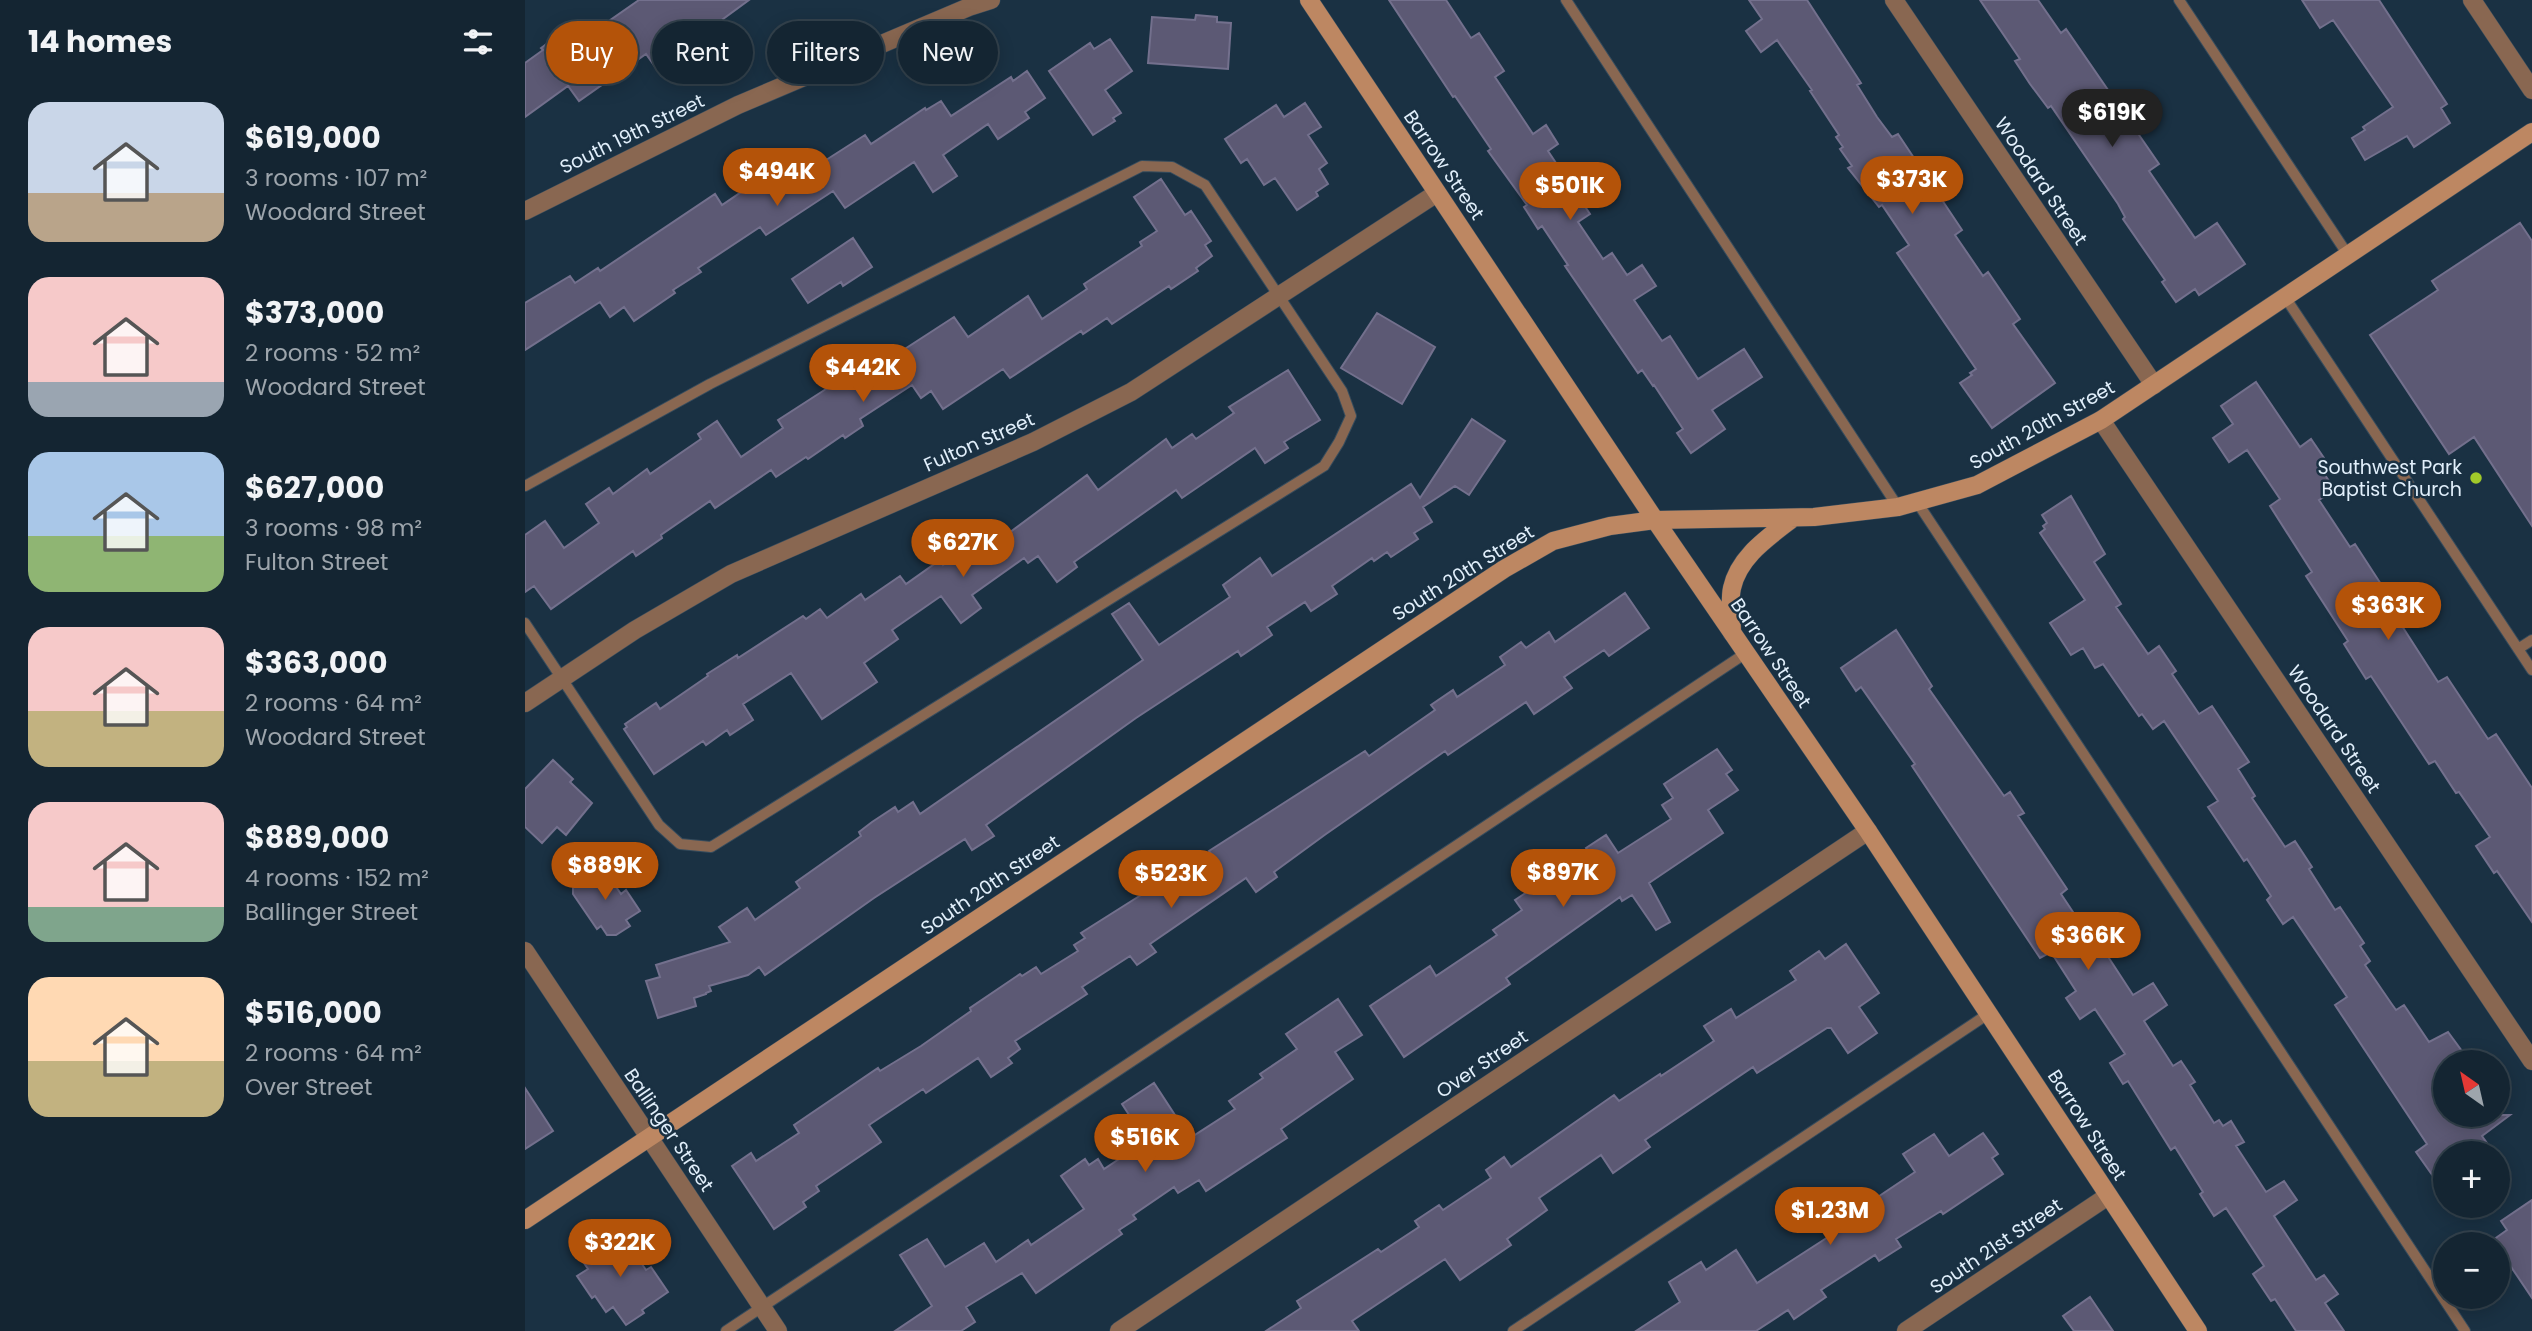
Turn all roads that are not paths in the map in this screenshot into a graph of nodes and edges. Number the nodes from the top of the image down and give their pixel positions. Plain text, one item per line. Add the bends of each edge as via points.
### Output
1 (991, 0) edge
2 (1309, 0) edge
3 (1566, 0) edge
4 (1894, 0) edge
5 (2179, 0) edge
6 (2472, 0) edge
7 (2532, 90) edge
8 (2532, 132) edge
9 (1437, 193) junction
10 (525, 211) edge
11 (2348, 255) junction
12 (1280, 296) junction
13 (2285, 298) junction
14 (2154, 385) junction
15 (2101, 420) junction
16 (525, 486) edge
17 (1917, 502) junction
18 (1898, 507) junction
19 (1793, 518) junction
20 (1655, 520) junction
21 (525, 622) edge
22 (1732, 633) junction
23 (2532, 640) edge
24 (2518, 649) junction
25 (1746, 653) junction
26 (2532, 670) edge
27 (561, 679) junction
28 (525, 703) edge
29 (1868, 831) junction
30 (525, 951) edge
31 (1988, 1014) junction
32 (2532, 1061) edge
33 (648, 1138) junction
34 (2108, 1196) junction
35 (525, 1220) edge
36 (762, 1307) junction
37 (726, 1331) edge
38 (778, 1331) edge
39 (1119, 1331) edge
40 (1513, 1331) edge
41 (1906, 1331) edge
42 (2198, 1331) edge
43 (2465, 1331) edge

1 - 10 street, South 19th Street via 738,105
2 - 9 street, Barrow Street
3 - 18 lane
4 - 14 street, Woodard Street
5 - 11 lane
6 - 7 street
8 - 11 street, South 20th Street
9 - 12 street, Fulton Street
9 - 20 street, Barrow Street
11 - 13 street, South 20th Street
12 - 16 lane via 1205,185 1172,167 1142,166 710,384
12 - 27 street, Fulton Street via 1132,392 1033,442 731,574
12 - 27 lane via 1342,391 1351,416 1324,466 711,847 680,845 659,825
13 - 14 street, South 20th Street
13 - 24 lane
14 - 15 street, South 20th Street
15 - 17 street, South 20th Street via 1977,485
15 - 32 street, Woodard Street
17 - 18 street, South 20th Street
17 - 43 lane
18 - 19 street, South 20th Street
19 - 20 street, South 20th Street
19 - 22 street via 1749,554 1738,571 1731,590
20 - 22 street, Barrow Street
20 - 33 street, South 20th Street via 1553,541 1504,569
21 - 27 lane
22 - 25 street, Barrow Street
23 - 24 lane
24 - 26 lane
25 - 29 street, Barrow Street
25 - 36 lane
27 - 28 street, Fulton Street
29 - 31 street, Barrow Street
29 - 39 street, Over Street
30 - 33 street, Ballinger Street
31 - 34 street, Barrow Street
31 - 40 lane
33 - 35 street, South 20th Street
33 - 36 street, Ballinger Street
34 - 41 street, South 21st Street
34 - 42 street, Barrow Street
36 - 37 lane
36 - 38 street, Ballinger Street

